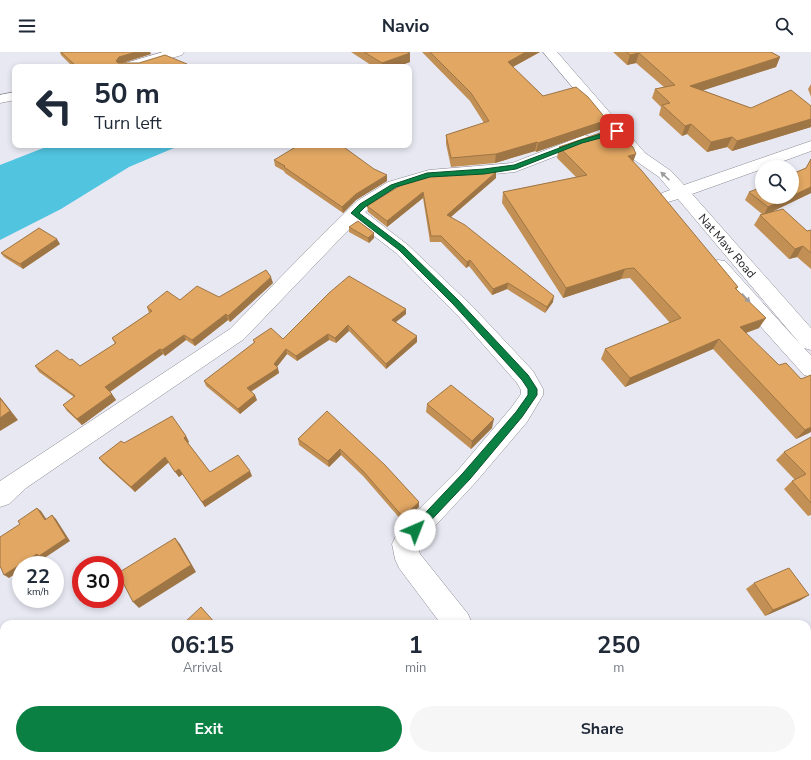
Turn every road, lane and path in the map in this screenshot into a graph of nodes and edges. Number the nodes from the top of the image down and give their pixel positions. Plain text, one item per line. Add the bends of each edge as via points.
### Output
1 (177, 52) edge
2 (550, 52) edge
3 (137, 64) edge
4 (12, 97) edge
5 (0, 99) edge
6 (617, 131) junction
7 (811, 146) edge
8 (639, 156) junction
9 (681, 193) junction
10 (355, 213) junction
11 (706, 251) edge
12 (811, 342) edge
13 (811, 369) edge
14 (0, 496) edge
15 (455, 620) edge

1 - 3 street
2 - 6 street, Nat Maw Road
4 - 5 street
6 - 8 street, Nat Maw Road
6 - 10 street via 580,142 516,167 484,172 429,175 394,186
7 - 9 street
9 -> 8 street, Nat Maw Road via 665,174
8 - 9 street, Nat Maw Road via 646,178 668,204
9 - 12 street, Nat Maw Road
10 - 14 street via 237,334
10 - 15 street via 402,249 456,302 532,389 532,395 519,415 405,544 408,559
11 -> 13 street, Nat Maw Road

